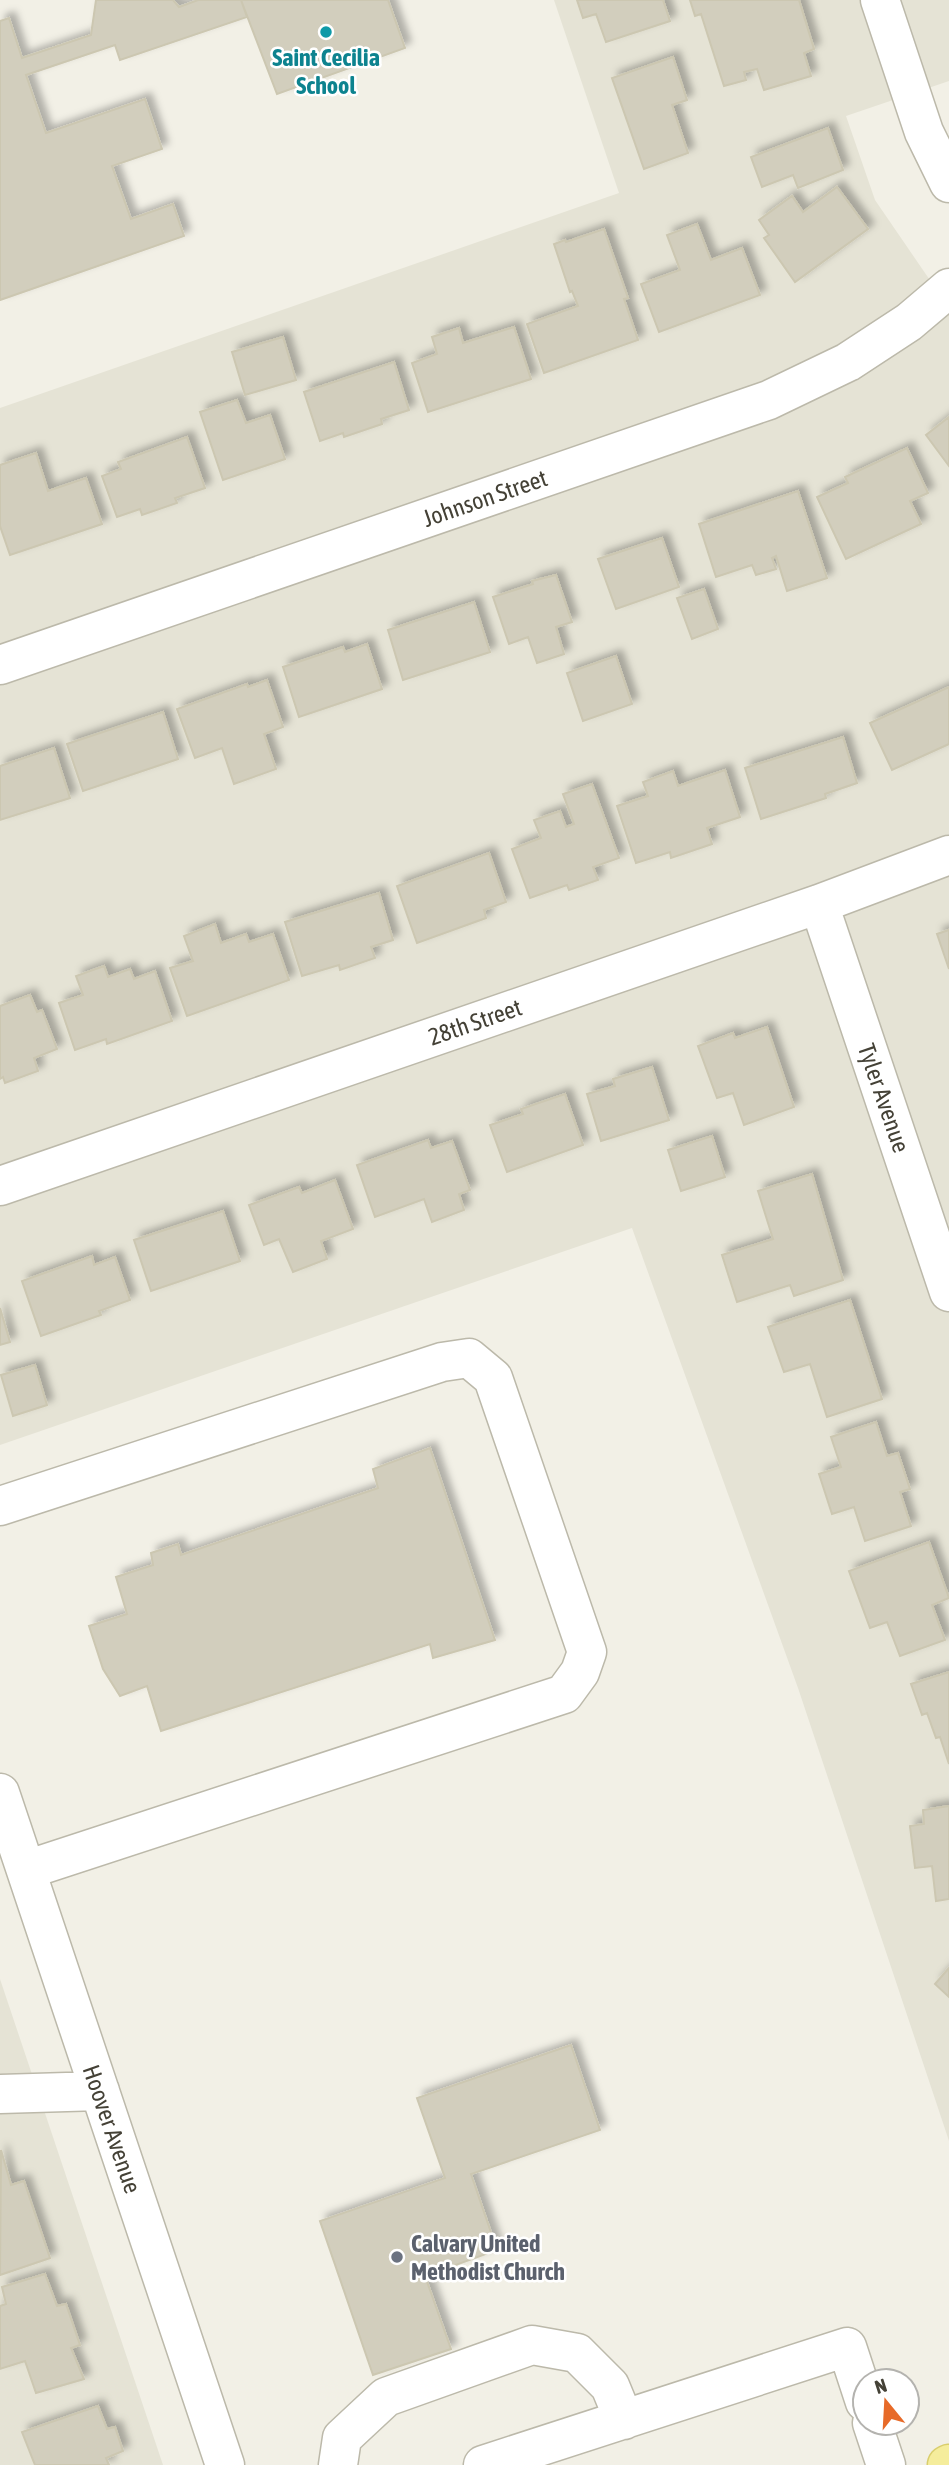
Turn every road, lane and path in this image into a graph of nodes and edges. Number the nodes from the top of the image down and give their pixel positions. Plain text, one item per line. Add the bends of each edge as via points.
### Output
1 (880, 0) edge
2 (949, 183) edge
3 (949, 288) edge
4 (0, 665) edge
5 (949, 855) edge
6 (819, 904) junction
7 (0, 1186) edge
8 (949, 1292) edge
9 (0, 1506) edge
10 (0, 1793) edge
11 (26, 1870) junction
12 (100, 2091) junction
13 (0, 2094) edge
14 (853, 2367) edge
15 (624, 2420) junction
16 (877, 2437) edge
17 (225, 2465) edge
18 (338, 2465) edge
19 (484, 2465) edge
20 (886, 2465) edge

1 - 2 street via 924,132
3 - 4 street, Johnson Street via 909,322 848,362 769,400
5 - 6 street, 28th Street
6 - 7 street, 28th Street
6 - 8 street, Tyler Avenue
9 - 11 street via 442,1362 469,1358 493,1378 587,1652 564,1694
10 - 11 street, Hoover Avenue
11 - 12 street, Hoover Avenue
12 - 13 street
12 - 17 street, Hoover Avenue
14 - 15 street via 846,2347
15 - 18 street via 610,2386 577,2353 532,2345 386,2397 342,2438
15 - 19 street
16 - 20 street

